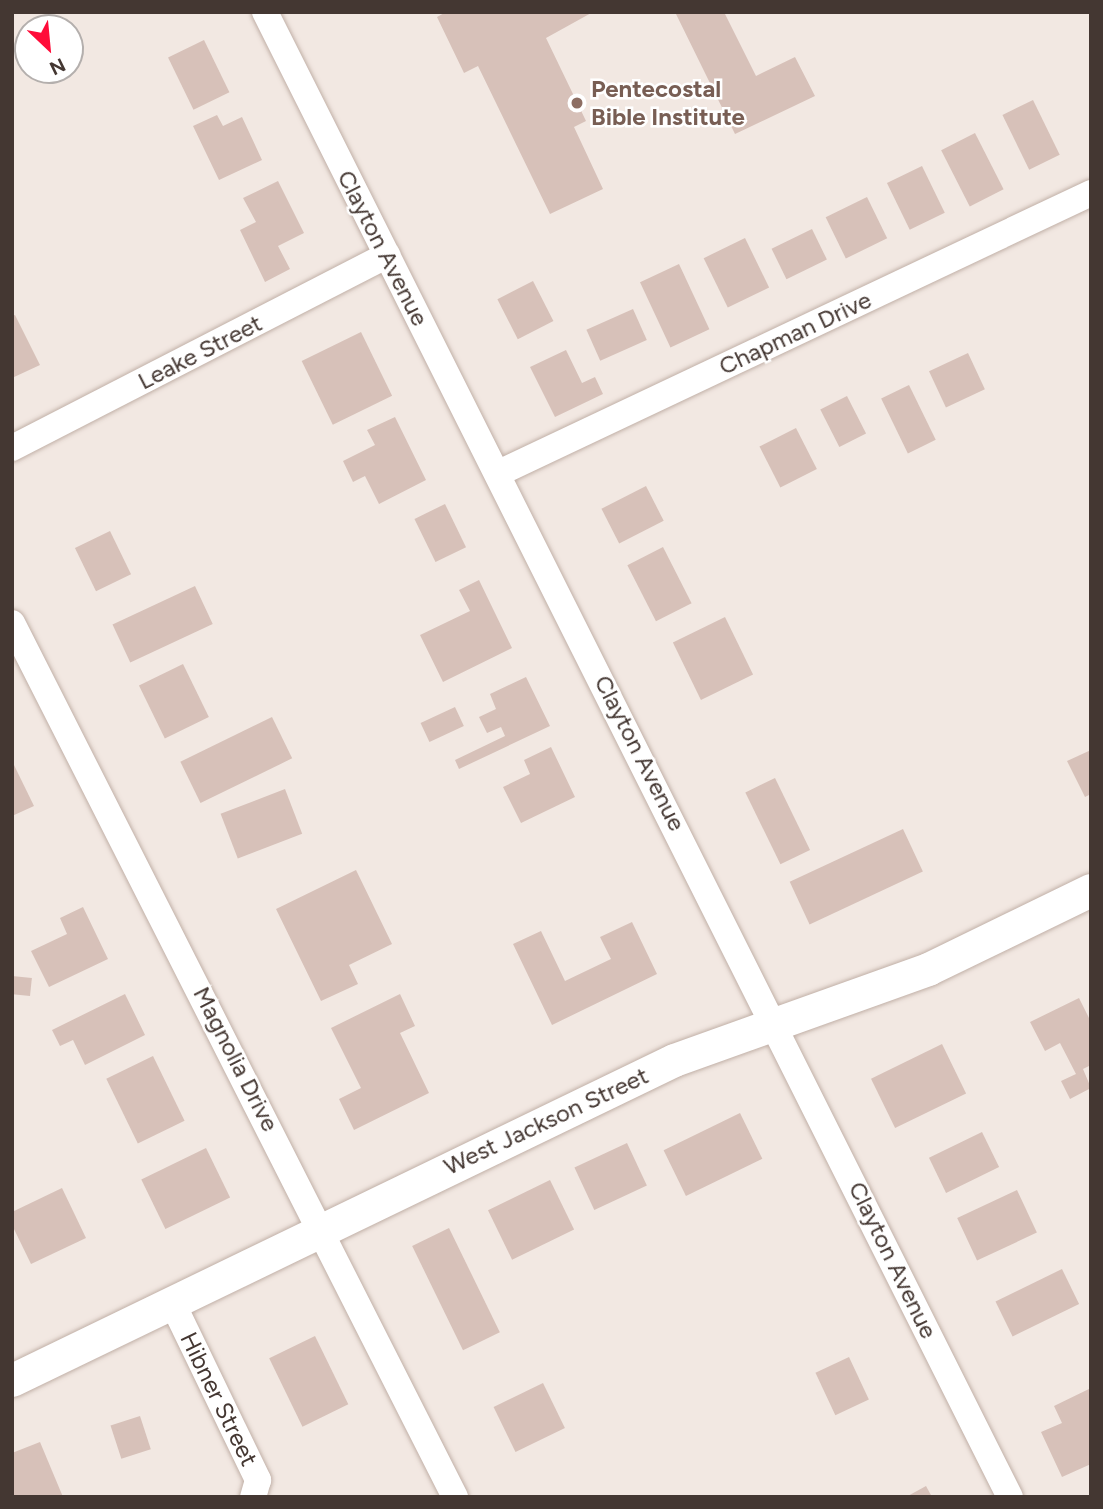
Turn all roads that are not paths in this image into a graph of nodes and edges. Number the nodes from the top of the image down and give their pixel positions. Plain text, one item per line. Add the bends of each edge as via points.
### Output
1 (265, 12) edge
2 (1091, 193) edge
3 (387, 255) junction
4 (12, 448) edge
5 (499, 473) junction
6 (12, 623) edge
7 (1091, 890) edge
8 (777, 1026) junction
9 (322, 1227) junction
10 (172, 1302) junction
11 (12, 1380) edge
12 (253, 1497) edge
13 (454, 1497) edge
14 (1010, 1497) edge

1 - 3 street, Clayton Avenue
2 - 5 street, Chapman Drive
3 - 4 street, Leake Street
3 - 5 street, Clayton Avenue
5 - 8 street, Clayton Avenue
6 - 9 street, Magnolia Drive
7 - 8 street, West Jackson Street via 928,969
8 - 9 street, West Jackson Street via 674,1059
8 - 14 street, Clayton Avenue
9 - 10 street, West Jackson Street
9 - 13 street, Magnolia Drive
10 - 11 street, West Jackson Street
10 - 12 street, Hibner Street via 258,1480

